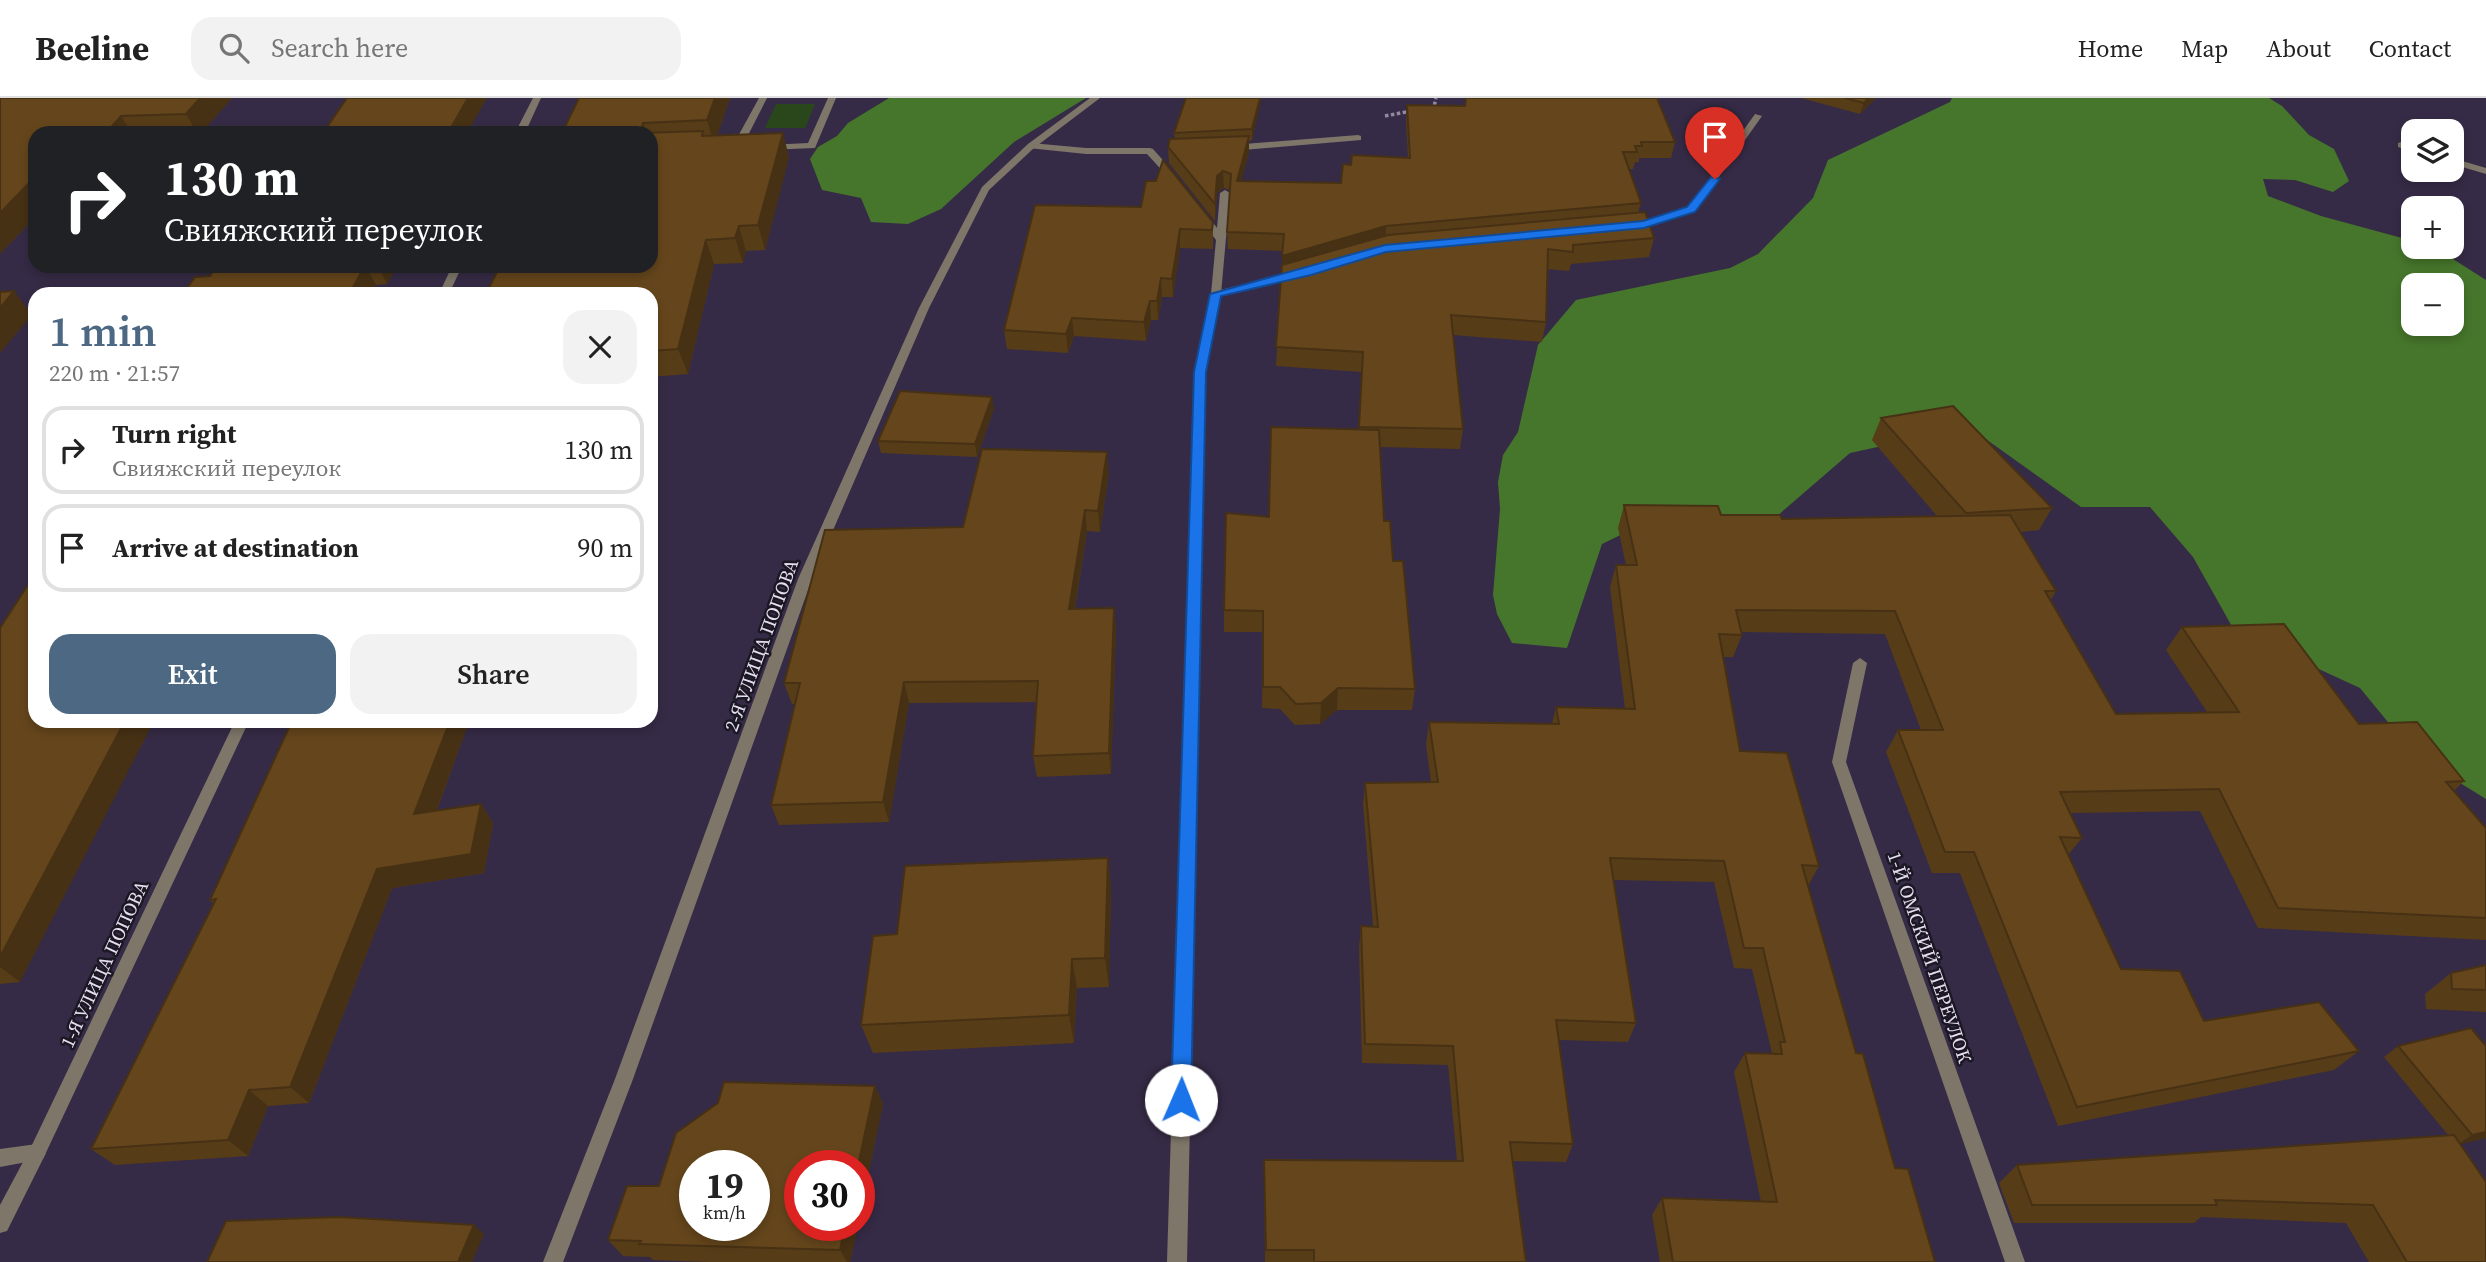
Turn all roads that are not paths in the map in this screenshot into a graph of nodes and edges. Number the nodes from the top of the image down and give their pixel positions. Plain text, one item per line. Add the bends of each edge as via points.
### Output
1 (537, 98) edge
2 (763, 98) edge
3 (832, 98) edge
4 (1096, 98) edge
5 (1758, 116) dead end
6 (523, 126) edge
7 (1358, 138) dead end
8 (1031, 146) junction
9 (751, 148) edge
10 (763, 148) edge
11 (726, 149) edge
12 (738, 149) junction
13 (1216, 149) edge
14 (1150, 151) junction
15 (1164, 151) dead end
16 (2464, 164) edge
17 (2486, 171) edge
18 (1180, 186) edge
19 (1225, 193) edge
20 (1194, 203) edge
21 (1618, 227) edge
22 (1220, 239) junction
23 (1307, 272) edge
24 (1216, 294) junction
25 (1860, 663) dead end
26 (239, 728) edge
27 (37, 1153) junction
28 (0, 1158) edge
29 (0, 1224) edge
30 (553, 1262) edge
31 (1177, 1262) edge
32 (2015, 1262) edge

1 - 6 street
2 - 12 street
3 - 10 street via 812,146
4 - 8 street, 2-Я УЛИЦА ПОПОВА
5 - 21 street via 1691,210 1644,225
7 - 13 street
8 - 14 street
8 - 30 street, 2-Я УЛИЦА ПОПОВА via 985,189 963,228 805,579
9 - 12 street
11 - 12 street
14 - 15 street
14 - 18 street
16 - 17 street
19 - 22 street
20 - 22 street
22 - 24 street
23 - 24 street
24 - 31 street via 1200,372
25 - 32 street, 1-Й ОМСКИЙ ПЕРЕУЛОК via 1839,762
26 - 27 street, 1-Я УЛИЦА ПОПОВА
27 - 28 street
27 - 29 street, 1-Я УЛИЦА ПОПОВА

